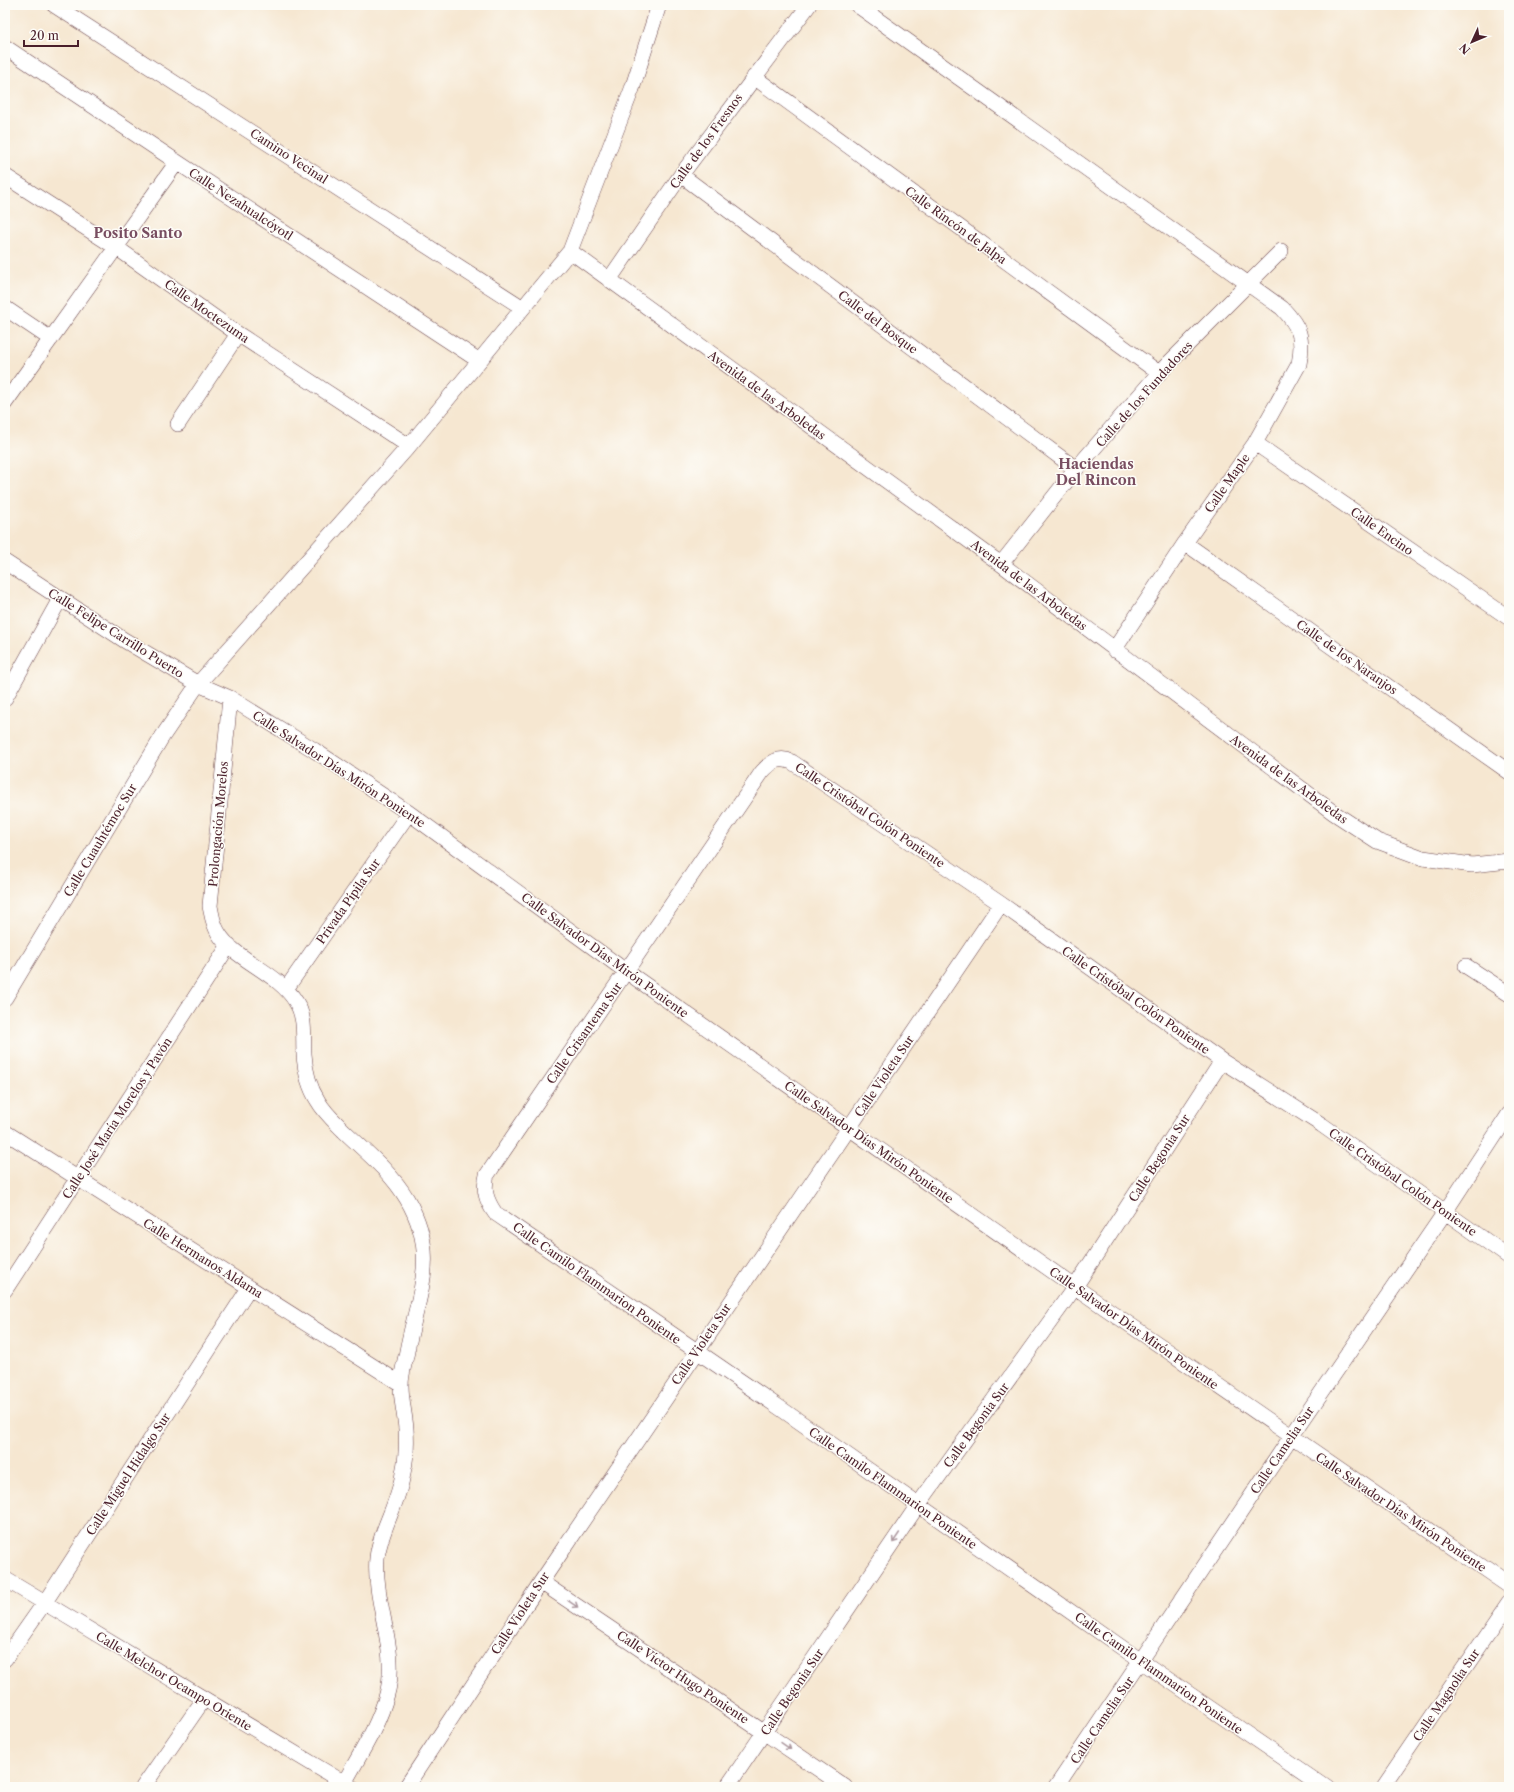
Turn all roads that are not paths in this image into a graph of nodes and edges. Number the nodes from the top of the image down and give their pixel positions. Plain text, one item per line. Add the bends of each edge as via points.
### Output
1 (54, 5) edge
2 (659, 5) edge
3 (809, 5) edge
4 (857, 5) edge
5 (5, 47) edge
6 (754, 77) junction
7 (177, 162) junction
8 (681, 175) junction
9 (5, 176) edge
10 (117, 248) junction
11 (570, 251) junction
12 (1281, 251) dead end
13 (609, 280) junction
14 (1247, 284) junction
15 (5, 308) edge
16 (523, 308) junction
17 (238, 334) junction
18 (51, 339) junction
19 (478, 360) junction
20 (1159, 373) junction
21 (5, 403) edge
22 (178, 424) dead end
23 (1255, 443) junction
24 (409, 446) junction
25 (1076, 469) junction
26 (1185, 543) junction
27 (5, 562) edge
28 (1001, 564) junction
29 (60, 599) junction
30 (1509, 618) edge
31 (1114, 650) junction
32 (198, 684) junction
33 (5, 698) edge
34 (230, 698) junction
35 (762, 772) joint
36 (1509, 772) edge
37 (409, 813) junction
38 (1509, 861) edge
39 (1001, 904) junction
40 (229, 945) junction
41 (1466, 966) dead end
42 (627, 972) junction
43 (286, 989) junction
44 (1509, 994) edge
45 (5, 998) edge
46 (1222, 1061) junction
47 (1509, 1114) edge
48 (849, 1127) junction
49 (5, 1132) edge
50 (487, 1175) joint
51 (78, 1179) junction
52 (1445, 1212) junction
53 (1509, 1256) edge
54 (1075, 1287) junction
55 (249, 1288) junction
56 (5, 1290) edge
57 (696, 1351) junction
58 (401, 1384) junction
59 (1291, 1437) junction
60 (918, 1505) junction
61 (5, 1579) edge
62 (541, 1582) junction
63 (1509, 1586) edge
64 (44, 1602) junction
65 (1509, 1602) edge
66 (5, 1659) edge
67 (1141, 1661) junction
68 (204, 1699) junction
69 (765, 1732) junction
70 (345, 1786) edge
71 (143, 1787) edge
72 (406, 1787) edge
73 (727, 1787) edge
74 (845, 1787) edge
75 (1056, 1787) edge
76 (1325, 1787) edge
77 (1382, 1787) edge

1 - 16 street, Camino Vecinal
2 - 11 street, Calle Cuauhtémoc Sur via 632,89
3 - 6 street, Calle de los Fresnos
4 - 14 street, Calle Maple
5 - 7 street, Calle Nezahualcóyotl
6 - 8 street, Calle de los Fresnos
6 - 20 street, Calle Rincón de Jalpa
7 - 10 street
7 - 19 street, Calle Nezahualcóyotl
8 - 13 street, Calle de los Fresnos
8 - 25 street, Calle del Bosque
9 - 10 street, Calle Moctezuma
10 - 17 street, Calle Moctezuma
10 - 18 street
11 - 13 street, Avenida de las Arboledas
11 - 16 street, Calle Cuauhtémoc Sur
12 - 14 street, Calle de los Fundadores
13 - 28 street, Avenida de las Arboledas
14 - 20 street, Calle de los Fundadores
14 - 23 street, Calle Maple via 1282,308 1295,321 1301,337 1302,350 1299,364
15 - 18 street
16 - 19 street, Calle Cuauhtémoc Sur
17 - 22 street
17 - 24 street, Calle Moctezuma
18 - 21 street
19 - 24 street, Calle Cuauhtémoc Sur
20 - 25 street, Calle de los Fundadores
23 - 26 street, Calle Maple
23 - 30 street, Calle Encino
24 - 32 street, Calle Cuauhtémoc Sur
25 - 28 street, Calle de los Fundadores
26 - 31 street, Calle Maple
26 - 36 street, Calle de los Naranjos
27 - 29 street, Calle Felipe Carrillo Puerto
28 - 31 street, Avenida de las Arboledas
29 - 32 street, Calle Felipe Carrillo Puerto
29 - 33 street
31 - 38 street, Avenida de las Arboledas via 1334,813 1377,841 1423,858 1472,865
32 - 34 street, Calle Felipe Carrillo Puerto
32 - 45 street, Calle Cuauhtémoc Sur via 162,737
34 - 37 street, Calle Salvador Días Mirón Poniente
34 - 40 street, Prolongación Morelos via 210,906 219,935
35 - 39 street, Calle Cristóbal Colón Poniente via 777,760 785,759 792,762
35 - 42 street, Calle Crisantema Sur
37 - 42 street, Calle Salvador Días Mirón Poniente
37 - 43 street, Privada Pípila Sur
39 - 46 street, Calle Cristóbal Colón Poniente
39 - 48 street, Calle Violeta Sur
40 - 43 street, Prolongación Morelos
40 - 51 street, Calle José María Morelos y Pavón
41 - 44 street
42 - 48 street, Calle Salvador Días Mirón Poniente
42 - 50 street, Calle Crisantema Sur
43 - 58 street, Prolongación Morelos via 303,1017 304,1056 308,1080 318,1102 332,1120 391,1176 407,1199 420,1227 426,1252 424,1275
46 - 52 street, Calle Cristóbal Colón Poniente via 1322,1125
46 - 54 street, Calle Begonia Sur
47 - 52 street, Calle Camelia Sur
48 - 54 street, Calle Salvador Días Mirón Poniente
48 - 57 street, Calle Violeta Sur
49 - 51 street, Calle Hermanos Aldama
50 - 57 street, Calle Camilo Flammarion Poniente via 485,1193 495,1213
51 - 55 street, Calle Hermanos Aldama
51 - 56 street, Calle José María Morelos y Pavón
52 - 53 street, Calle Cristóbal Colón Poniente
52 - 59 street, Calle Camelia Sur
54 - 59 street, Calle Salvador Días Mirón Poniente
54 - 60 street, Calle Begonia Sur
55 - 58 street, Calle Hermanos Aldama
55 - 64 street, Calle Miguel Hidalgo Sur
57 - 60 street, Calle Camilo Flammarion Poniente
57 - 62 street, Calle Violeta Sur
58 - 70 street, Prolongación Morelos via 406,1433 403,1473 396,1503 382,1535 377,1557 377,1580 390,1671 388,1693 375,1728
59 - 63 street, Calle Salvador Días Mirón Poniente
59 - 67 street, Calle Camelia Sur
60 - 67 street, Calle Camilo Flammarion Poniente
60 -> 69 street, Calle Begonia Sur
61 - 64 street, Calle Melchor Ocampo Oriente
62 -> 69 street, Calle Víctor Hugo Poniente
62 - 72 street, Calle Violeta Sur
64 - 66 street, Calle Miguel Hidalgo Sur
64 - 68 street, Calle Melchor Ocampo Oriente
65 - 77 street, Calle Magnolia Sur
67 - 75 street, Calle Camelia Sur
67 - 76 street, Calle Camilo Flammarion Poniente
68 - 70 street, Calle Melchor Ocampo Oriente
68 - 71 street
69 - 73 street, Calle Begonia Sur
69 -> 74 street, Calle Víctor Hugo Poniente

